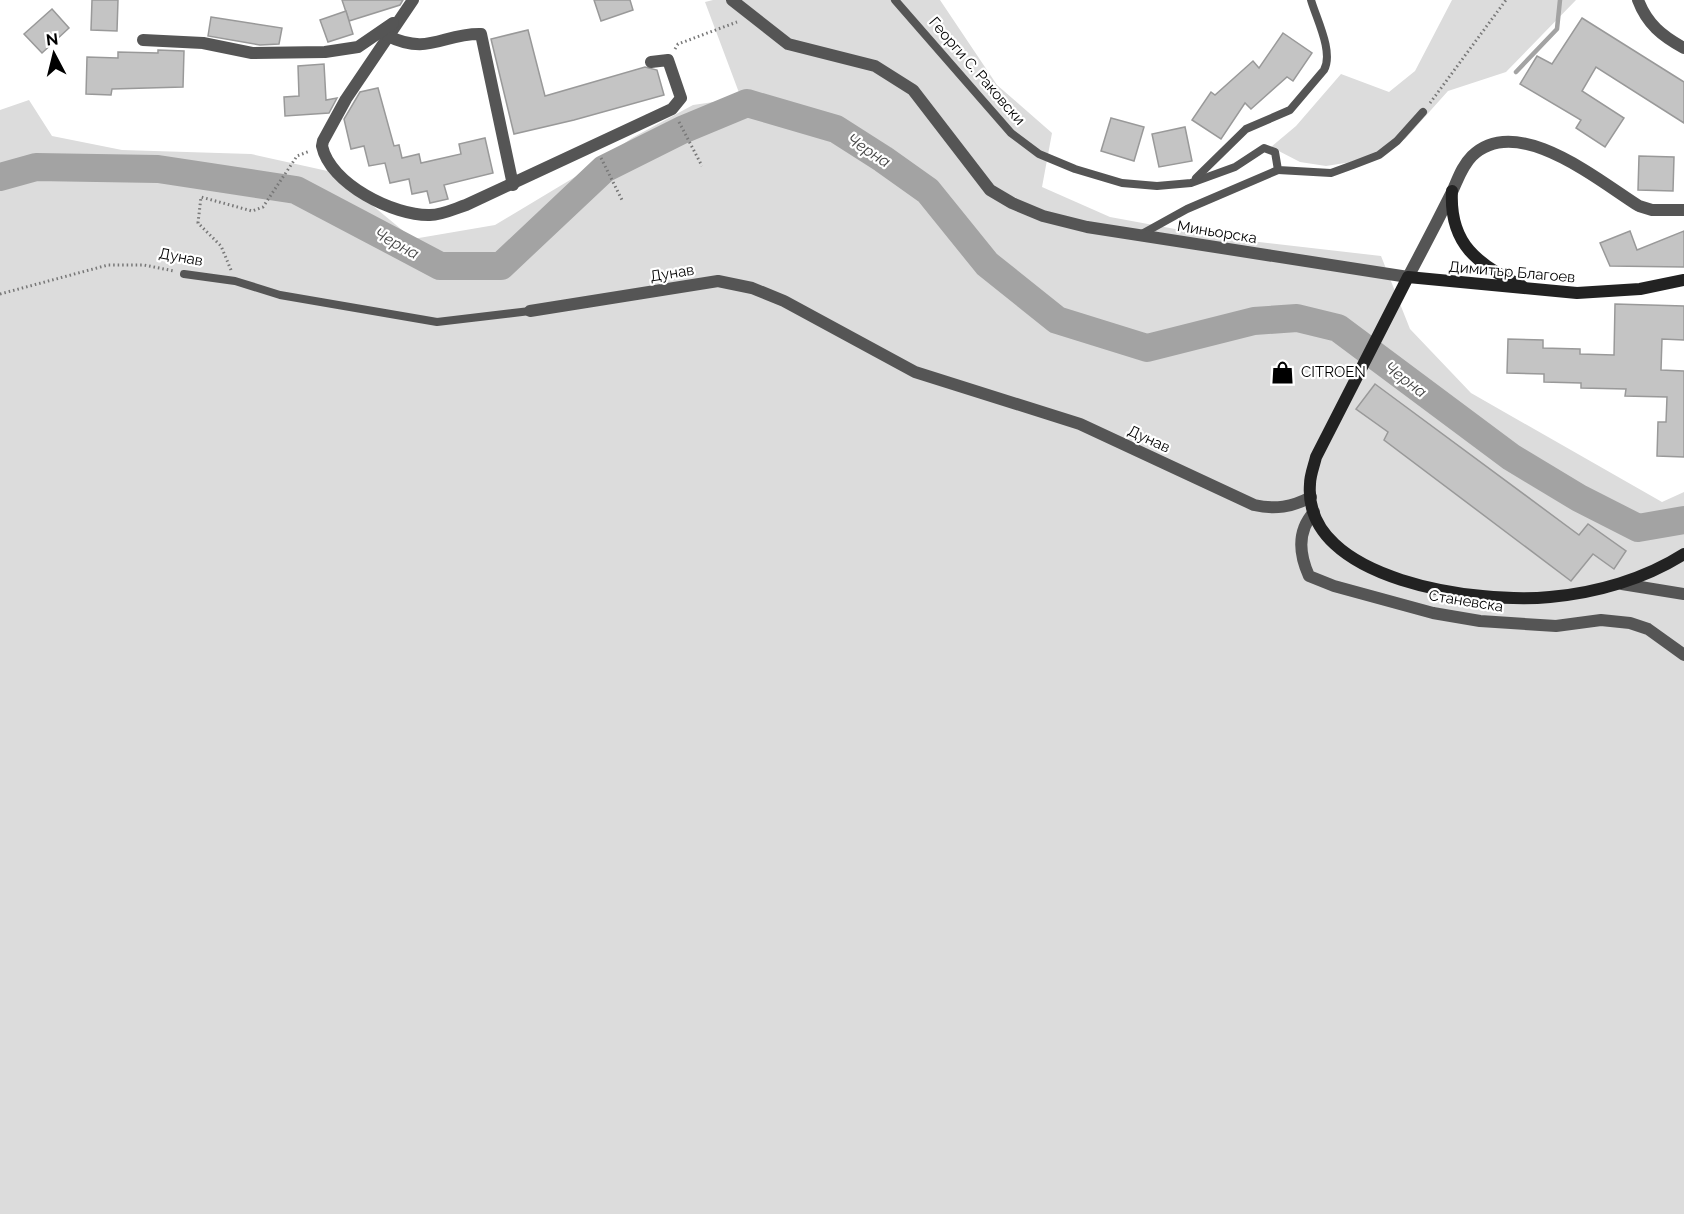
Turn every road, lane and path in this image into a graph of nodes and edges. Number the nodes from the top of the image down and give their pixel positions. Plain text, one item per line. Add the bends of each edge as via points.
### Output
1 (413, 0) edge
2 (732, 0) edge
3 (895, 0) edge
4 (1311, 0) edge
5 (1506, 0) edge
6 (1638, 0) edge
7 (401, 17) junction
8 (760, 25) junction
9 (387, 36) junction
10 (143, 40) dead end
11 (1684, 48) edge
12 (668, 60) junction
13 (651, 63) dead end
14 (672, 109) junction
15 (1423, 112) joint
16 (595, 145) junction
17 (297, 156) dead end
18 (702, 166) dead end
19 (1278, 170) junction
20 (1191, 183) junction
21 (513, 185) junction
22 (1452, 191) junction
23 (623, 202) dead end
24 (1684, 210) edge
25 (1140, 235) junction
26 (184, 273) joint
27 (1408, 277) junction
28 (1684, 280) edge
29 (236, 281) junction
30 (1532, 291) junction
31 (0, 294) edge
32 (530, 311) joint
33 (1311, 497) junction
34 (1314, 512) junction
35 (1684, 555) edge
36 (1622, 584) junction
37 (1684, 594) edge
38 (1684, 655) edge

1 - 7 street
2 - 8 street, Миньорска
3 - 20 lane, Георги С. Раковски via 1011,133 1040,154 1122,183
4 - 20 lane via 1326,53 1323,70 1290,110 1246,129
5 - 15 path
6 - 11 street via 1651,25
7 - 9 street
7 - 10 street via 367,42 344,51 252,53 202,43
8 - 12 path via 745,20 708,32 678,44
8 - 25 street, Миньорска via 788,44 875,66 914,90 990,190 1012,203 1043,216
9 - 21 street via 418,46 481,34
9 - 21 street via 323,141 323,151 344,179 373,200 411,214 432,215
12 - 13 street
12 - 14 street via 681,98
14 - 16 street
14 - 18 path
15 - 19 lane via 1397,141 1362,162 1331,173
16 - 21 street
16 - 23 path
17 - 29 path via 263,207 252,211 201,196 198,223 221,246
19 - 20 lane, Георги С. Раковски via 1275,152 1264,148 1235,167
19 - 25 lane via 1187,209
22 - 24 street via 1473,155 1487,146 1512,141 1543,148 1639,206
22 - 27 street
22 - 30 main road via 1453,224 1471,253 1494,273
25 - 27 street, Миньорска
26 - 29 lane, Дунав
26 - 31 path, Дунав via 144,265 108,265
27 - 30 main road, Димитър Благоев
27 - 33 main road via 1316,457 1309,485
28 - 30 main road, Димитър Благоев via 1603,292
29 - 32 lane, Дунав via 280,295 437,322
32 - 33 street, Дунав via 718,281 752,288 915,372 1080,424 1254,505 1296,505
33 - 34 main road
34 - 36 main road via 1335,543 1354,559 1398,580 1430,588 1487,597 1549,597
34 - 38 street, Станевска via 1304,523 1300,557 1309,576 1334,586 1433,613 1480,621 1556,626 1601,620 1630,623 1648,628
35 - 36 main road
36 - 37 street

